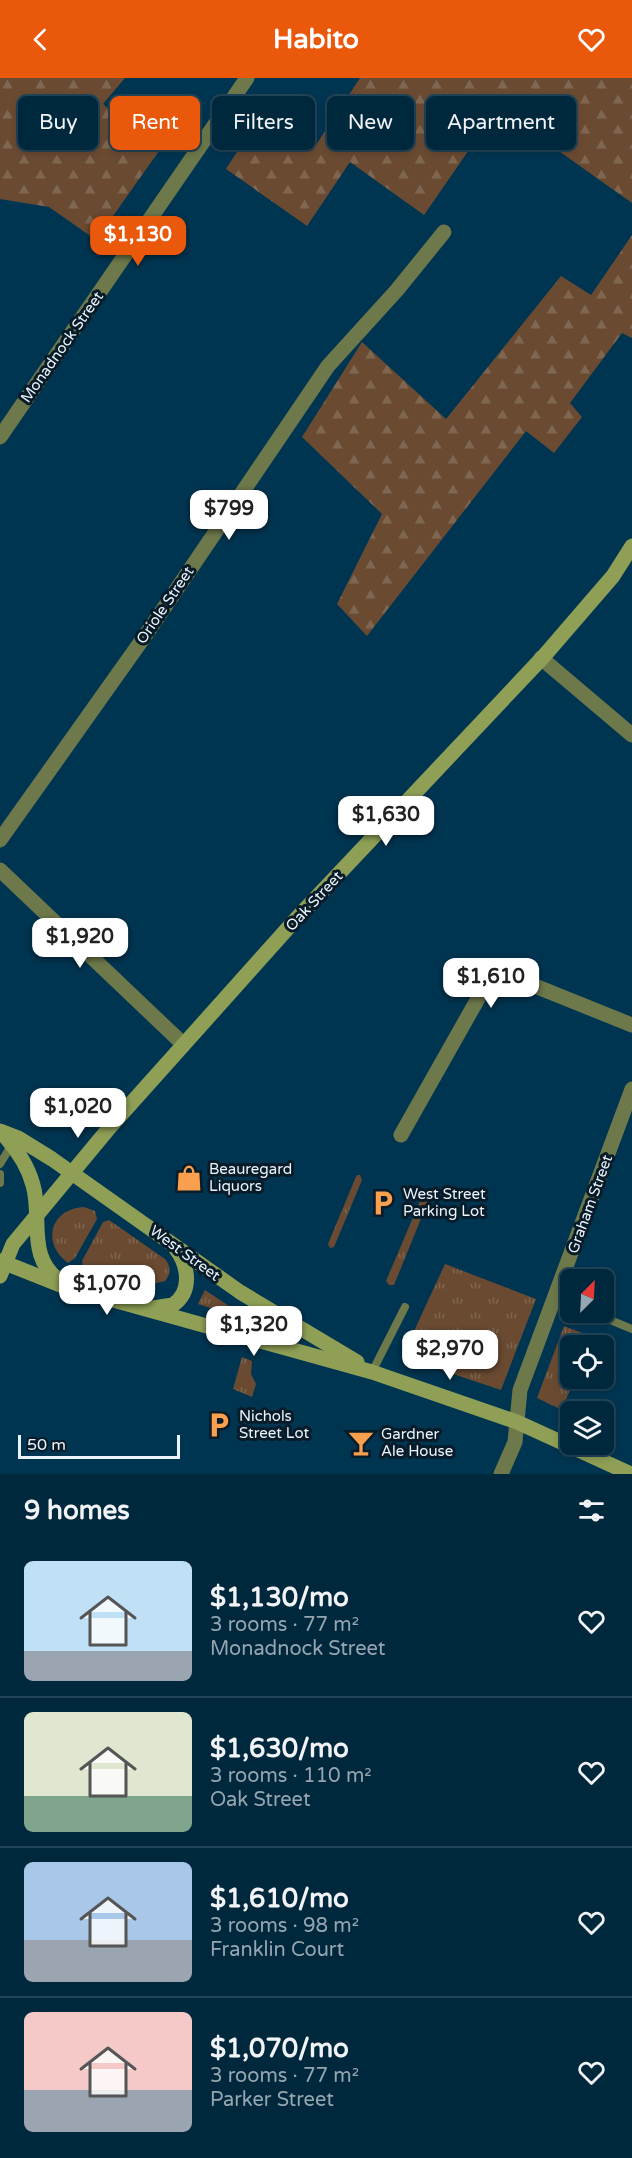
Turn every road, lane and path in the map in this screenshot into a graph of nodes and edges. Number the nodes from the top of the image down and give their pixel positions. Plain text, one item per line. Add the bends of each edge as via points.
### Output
1 (247, 78) edge
2 (444, 232) dead end
3 (0, 437) edge
4 (632, 546) edge
5 (541, 658) junction
6 (632, 735) edge
7 (0, 840) edge
8 (0, 870) edge
9 (632, 1025) edge
10 (183, 1044) junction
11 (632, 1089) edge
12 (0, 1131) edge
13 (401, 1135) dead end
14 (12, 1144) junction
15 (0, 1164) edge
16 (72, 1173) junction
17 (0, 1174) edge
18 (0, 1183) edge
19 (35, 1216) junction
20 (171, 1242) junction
21 (1, 1263) edge
22 (79, 1291) junction
23 (555, 1299) junction
24 (560, 1301) edge
25 (405, 1307) dead end
26 (144, 1309) junction
27 (614, 1322) edge
28 (632, 1329) edge
29 (372, 1371) junction
30 (517, 1422) junction
31 (501, 1474) edge
32 (631, 1474) edge

1 - 3 street, Monadnock Street
2 - 7 street, Oriole Street via 328,366 147,633
4 - 5 main road, Oak Street via 613,576
5 - 6 street
5 - 10 main road, Oak Street
8 - 10 street
9 - 13 street via 515,978 498,976 484,988
10 - 16 main road, Oak Street
11 - 23 street, Graham Street
12 - 14 main road, West Street
12 - 16 main road, West Street via 18,1138
14 - 15 lane
14 - 19 main road, West Street via 33,1185
16 - 19 main road, Oak Street
16 - 20 main road, West Street
17 - 18 lane
19 - 21 main road, Oak Street
19 - 22 main road, West Street via 38,1248 47,1268 61,1282
20 - 26 main road via 185,1264 183,1292 173,1305
20 - 29 main road, West Street via 259,1304
21 - 22 main road
22 - 26 main road
23 - 24 lane
23 - 30 street, Graham Street via 520,1390
25 - 29 lane
26 - 29 main road
27 - 28 lane
29 - 30 main road
30 - 31 street, Graham Street via 515,1442
30 - 32 main road

